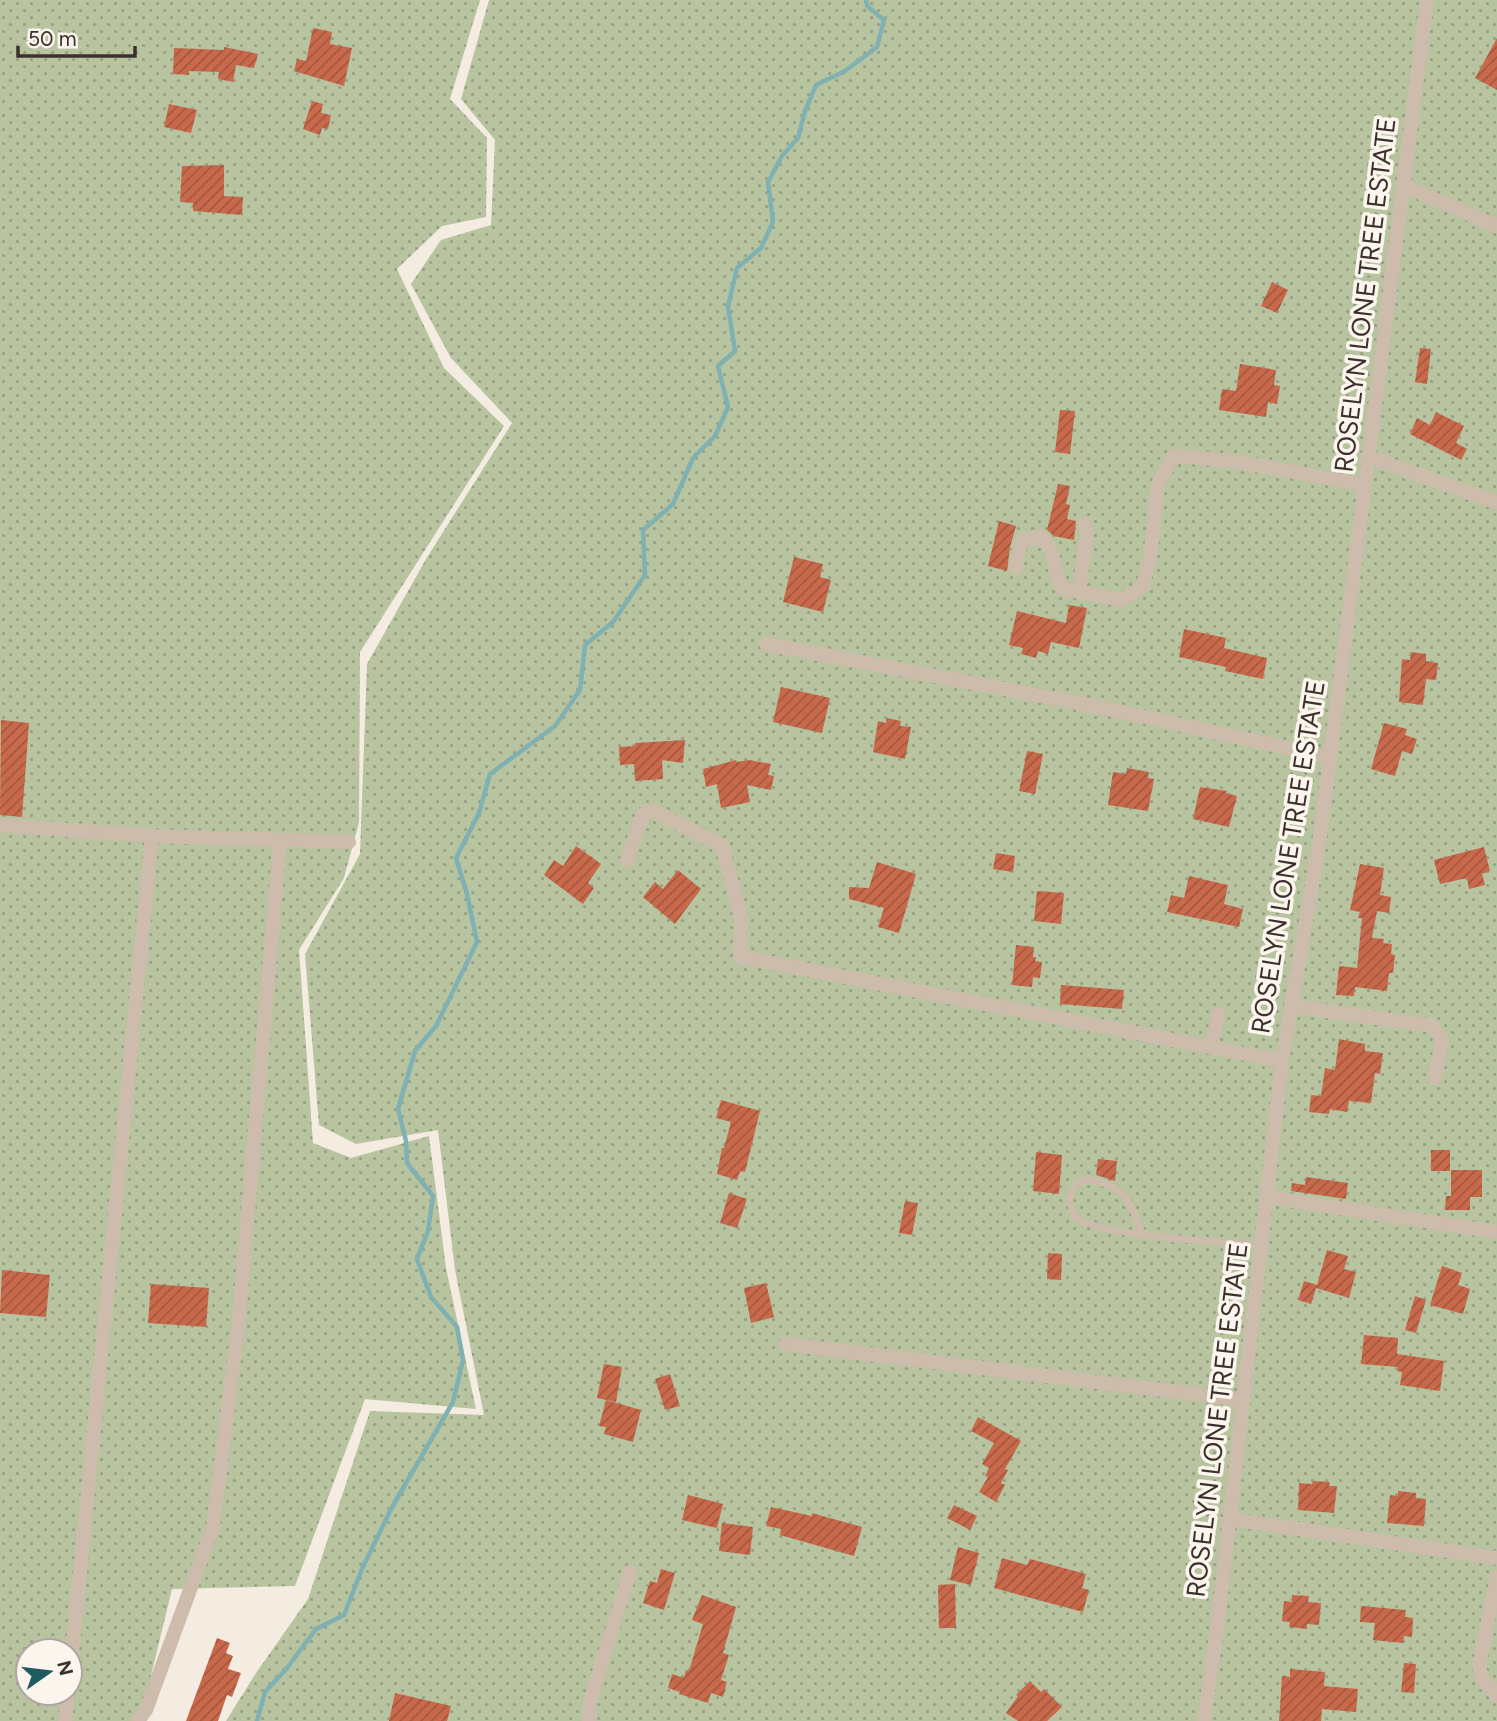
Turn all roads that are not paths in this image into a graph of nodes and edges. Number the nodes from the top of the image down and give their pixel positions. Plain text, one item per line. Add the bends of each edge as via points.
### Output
1 (1426, 0) edge
2 (1404, 186) junction
3 (1497, 226) edge
4 (1369, 457) junction
5 (1365, 485) junction
6 (1497, 503) edge
7 (1085, 524) dead end
8 (1016, 567) dead end
9 (1079, 592) junction
10 (766, 644) dead end
11 (1329, 757) junction
12 (0, 825) edge
13 (152, 836) junction
14 (280, 841) junction
15 (349, 842) dead end
16 (627, 860) dead end
17 (1291, 1006) junction
18 (1217, 1014) dead end
19 (1212, 1047) junction
20 (1282, 1061) junction
21 (1435, 1078) dead end
22 (1267, 1197) junction
23 (1497, 1232) edge
24 (1143, 1236) junction
25 (1261, 1245) junction
26 (786, 1344) dead end
27 (1244, 1400) junction
28 (1230, 1519) junction
29 (1497, 1558) edge
30 (630, 1572) dead end
31 (1497, 1577) edge
32 (74, 1637) edge
33 (1497, 1696) edge
34 (138, 1721) edge
35 (589, 1721) edge
36 (1204, 1721) edge

1 - 2 street, ROSELYN LONE TREE ESTATE
2 - 3 street
2 - 4 street, ROSELYN LONE TREE ESTATE
4 - 5 street, ROSELYN LONE TREE ESTATE
4 - 6 street
5 - 9 street via 1218,459 1174,456 1158,484 1143,586 1122,600
5 - 11 street, ROSELYN LONE TREE ESTATE
7 - 9 street
8 - 9 street via 1023,540 1041,537 1051,548 1061,586
10 - 11 street via 1094,706
11 - 17 street, ROSELYN LONE TREE ESTATE
12 - 13 street
13 - 14 street
13 - 32 street
14 - 15 street
14 - 34 street via 238,1328 212,1527 146,1710
16 - 19 street via 646,812 653,811 722,846 741,918 740,957
17 - 20 street, ROSELYN LONE TREE ESTATE
17 - 21 street via 1433,1026 1443,1041
18 - 19 street
19 - 20 street
20 - 22 street, ROSELYN LONE TREE ESTATE
22 - 23 street
22 - 25 street, ROSELYN LONE TREE ESTATE
24 - 24 lane via 1075,1217 1069,1196 1075,1186 1096,1180 1121,1191
24 - 25 lane
25 - 27 street, ROSELYN LONE TREE ESTATE
26 - 27 street
27 - 28 street, ROSELYN LONE TREE ESTATE
28 - 29 street
28 - 36 street, ROSELYN LONE TREE ESTATE
30 - 35 street via 590,1702
31 - 33 street via 1479,1666 1482,1678

